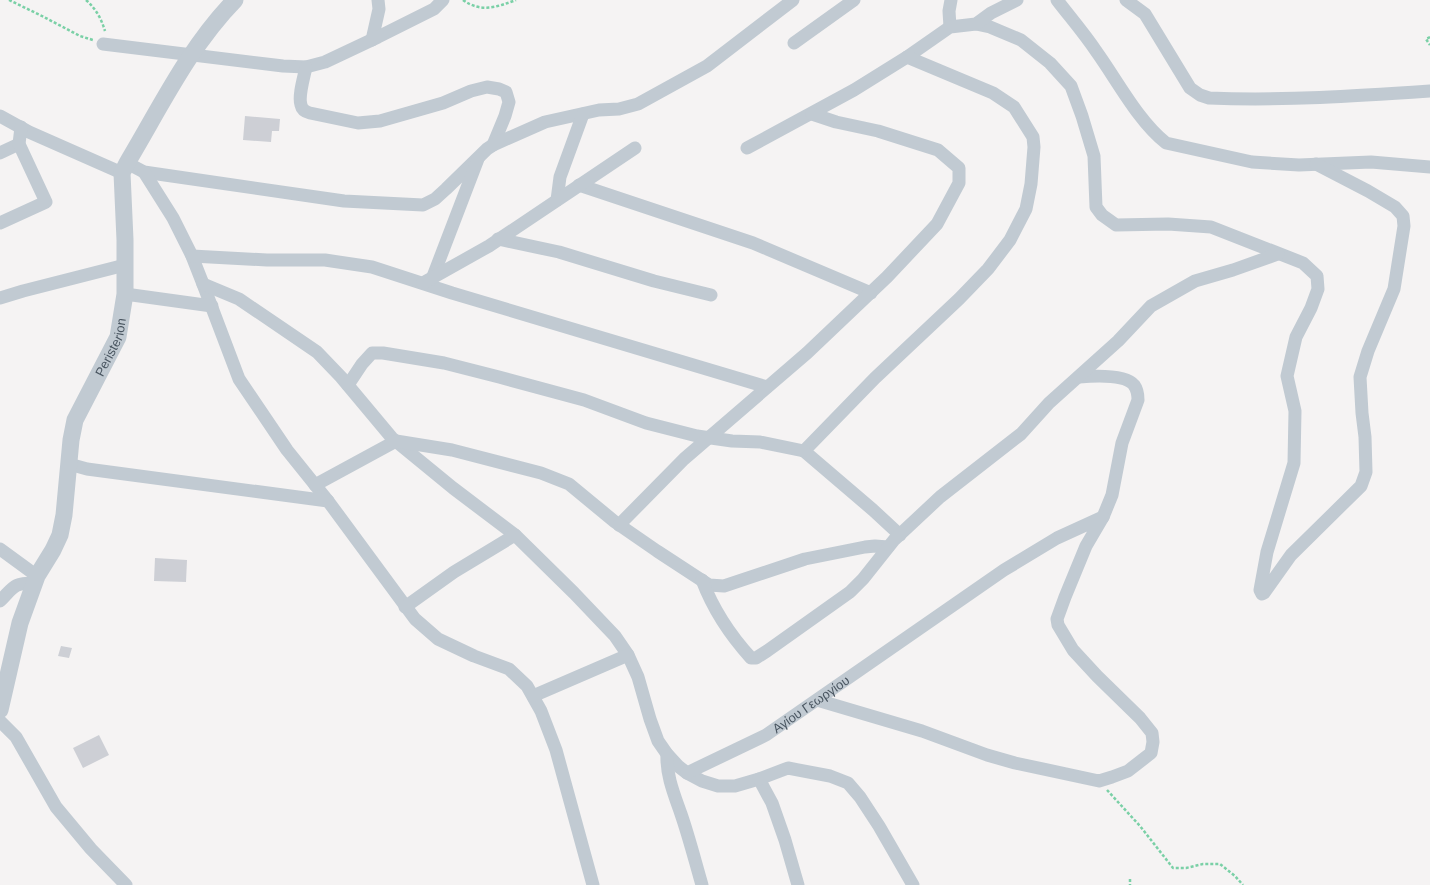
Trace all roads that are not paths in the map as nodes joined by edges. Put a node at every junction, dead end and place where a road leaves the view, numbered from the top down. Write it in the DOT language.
graph roads {
  1 [pos="235,0"];
  2 [pos="378,0"];
  3 [pos="443,0"];
  4 [pos="793,0"];
  5 [pos="854,0"];
  6 [pos="951,0"];
  7 [pos="1017,0"];
  8 [pos="1057,0"];
  9 [pos="1126,0"];
  10 [pos="976,24"];
  11 [pos="950,27"];
  12 [pos="372,40"];
  13 [pos="794,43"];
  14 [pos="103,44"];
  15 [pos="191,54"];
  16 [pos="907,57"];
  17 [pos="306,67"];
  18 [pos="1430,91"];
  19 [pos="583,114"];
  20 [pos="812,114"];
  21 [pos="0,116"];
  22 [pos="21,127"];
  23 [pos="19,144"];
  24 [pos="494,145"];
  25 [pos="635,148"];
  26 [pos="747,148"];
  27 [pos="0,154"];
  28 [pos="479,157"];
  29 [pos="1316,164"];
  30 [pos="1430,167"];
  31 [pos="124,168"];
  32 [pos="144,172"];
  33 [pos="579,186"];
  34 [pos="556,200"];
  35 [pos="0,223"];
  36 [pos="498,239"];
  37 [pos="1278,254"];
  38 [pos="192,256"];
  39 [pos="125,265"];
  40 [pos="428,281"];
  41 [pos="203,284"];
  42 [pos="871,293"];
  43 [pos="125,294"];
  44 [pos="711,295"];
  45 [pos="0,298"];
  46 [pos="212,306"];
  47 [pos="1079,376"];
  48 [pos="348,386"];
  49 [pos="767,388"];
  50 [pos="709,438"];
  51 [pos="396,441"];
  52 [pos="804,450"];
  53 [pos="69,464"];
  54 [pos="315,485"];
  55 [pos="328,501"];
  56 [pos="1103,517"];
  57 [pos="619,525"];
  58 [pos="515,535"];
  59 [pos="900,535"];
  60 [pos="888,548"];
  61 [pos="0,549"];
  62 [pos="35,579"];
  63 [pos="702,580"];
  64 [pos="0,601"];
  65 [pos="406,606"];
  66 [pos="628,655"];
  67 [pos="533,696"];
  68 [pos="817,700"];
  69 [pos="0,710"];
  70 [pos="0,721"];
  71 [pos="667,754"];
  72 [pos="687,773"];
  73 [pos="759,779"];
  74 [pos="126,885"];
  75 [pos="593,885"];
  76 [pos="702,885"];
  77 [pos="798,885"];
  78 [pos="913,885"];
  1 -- 15 [label="street"];
  2 -- 12 [label="street"];
  3 -- 12 [label="street"];
  4 -- 19 [label="street"];
  5 -- 13 [label="street"];
  6 -- 11 [label="street"];
  7 -- 10 [label="street"];
  8 -- 29 [label="street"];
  9 -- 18 [label="street"];
  10 -- 11 [label="street"];
  10 -- 37 [label="street"];
  11 -- 16 [label="street"];
  12 -- 17 [label="street"];
  14 -- 15 [label="street"];
  15 -- 17 [label="street"];
  15 -- 31 [label="street"];
  16 -- 20 [label="street"];
  16 -- 52 [label="street"];
  17 -- 24 [label="street"];
  19 -- 24 [label="street"];
  19 -- 34 [label="street"];
  20 -- 26 [label="street"];
  20 -- 42 [label="street"];
  21 -- 22 [label="street"];
  22 -- 23 [label="street"];
  22 -- 31 [label="street"];
  23 -- 27 [label="street"];
  23 -- 35 [label="street"];
  24 -- 28 [label="street"];
  25 -- 33 [label="street"];
  28 -- 32 [label="street"];
  28 -- 40 [label="street"];
  29 -- 30 [label="street"];
  29 -- 37 [label="street"];
  31 -- 32 [label="street"];
  31 -- 39 [label="street, Peristerion"];
  32 -- 38 [label="street"];
  33 -- 34 [label="street"];
  33 -- 42 [label="street"];
  34 -- 36 [label="street"];
  36 -- 40 [label="street"];
  36 -- 44 [label="street"];
  37 -- 47 [label="street"];
  38 -- 40 [label="street"];
  38 -- 41 [label="street"];
  39 -- 43 [label="street, Peristerion"];
  39 -- 45 [label="street"];
  40 -- 49 [label="street"];
  41 -- 46 [label="street"];
  41 -- 48 [label="street"];
  42 -- 49 [label="street"];
  43 -- 46 [label="street"];
  43 -- 53 [label="street, Peristerion"];
  46 -- 54 [label="street"];
  47 -- 56 [label="street"];
  47 -- 59 [label="street"];
  48 -- 50 [label="street"];
  48 -- 51 [label="street"];
  49 -- 50 [label="street"];
  50 -- 52 [label="street"];
  50 -- 57 [label="street"];
  51 -- 54 [label="street"];
  51 -- 57 [label="street"];
  51 -- 58 [label="street"];
  52 -- 59 [label="street"];
  53 -- 55 [label="street"];
  53 -- 62 [label="street, Peristerion"];
  54 -- 55 [label="street"];
  55 -- 65 [label="street"];
  56 -- 68 [label="street, Αγίου Γεωργίου"];
  56 -- 68 [label="street"];
  57 -- 63 [label="street"];
  58 -- 65 [label="street"];
  58 -- 66 [label="street"];
  59 -- 60 [label="street"];
  60 -- 63 [label="street"];
  60 -- 63 [label="street"];
  61 -- 62 [label="street"];
  62 -- 64 [label="street"];
  62 -- 69 [label="street, Peristerion"];
  65 -- 67 [label="street"];
  66 -- 67 [label="street"];
  66 -- 71 [label="street"];
  67 -- 75 [label="street"];
  68 -- 72 [label="street, Αγίου Γεωργίου"];
  70 -- 74 [label="street"];
  71 -- 72 [label="street"];
  71 -- 76 [label="street"];
  72 -- 73 [label="street"];
  73 -- 77 [label="street"];
  73 -- 78 [label="street"];
}
